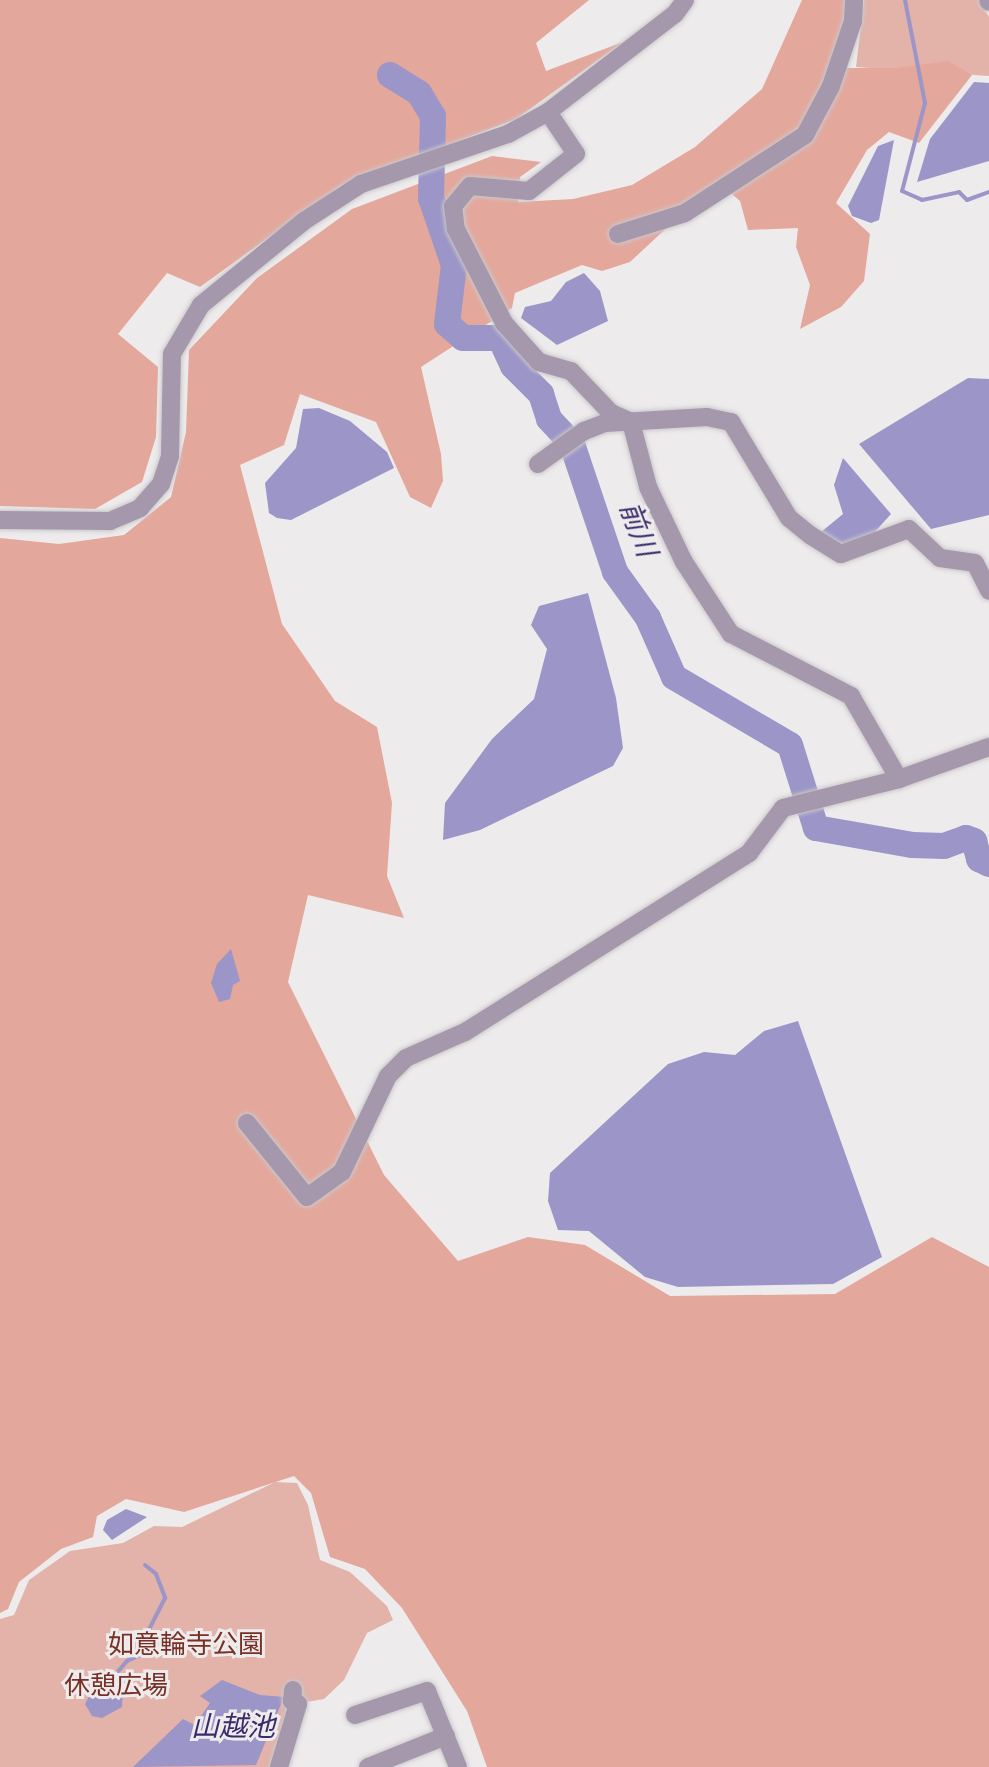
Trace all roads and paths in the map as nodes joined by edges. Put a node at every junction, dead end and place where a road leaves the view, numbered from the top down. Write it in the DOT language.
graph roads {
  1 [pos="685,0"];
  2 [pos="854,0"];
  3 [pos="548,112"];
  4 [pos="618,234"];
  5 [pos="631,422"];
  6 [pos="538,464"];
  7 [pos="0,520"];
  8 [pos="989,591"];
  9 [pos="989,747"];
  10 [pos="899,779"];
  11 [pos="247,1123"];
  12 [pos="293,1690"];
  13 [pos="355,1715"];
  14 [pos="446,1736"];
  15 [pos="279,1767"];
  16 [pos="368,1767"];
  17 [pos="458,1767"];
  1 -- 3 [label="street"];
  2 -- 4 [label="street"];
  3 -- 5 [label="street"];
  3 -- 7 [label="street"];
  5 -- 6 [label="street"];
  5 -- 8 [label="street"];
  5 -- 10 [label="street"];
  9 -- 10 [label="street"];
  10 -- 11 [label="street"];
  12 -- 15 [label="street"];
  13 -- 14 [label="street"];
  14 -- 16 [label="street"];
  14 -- 17 [label="street"];
}
